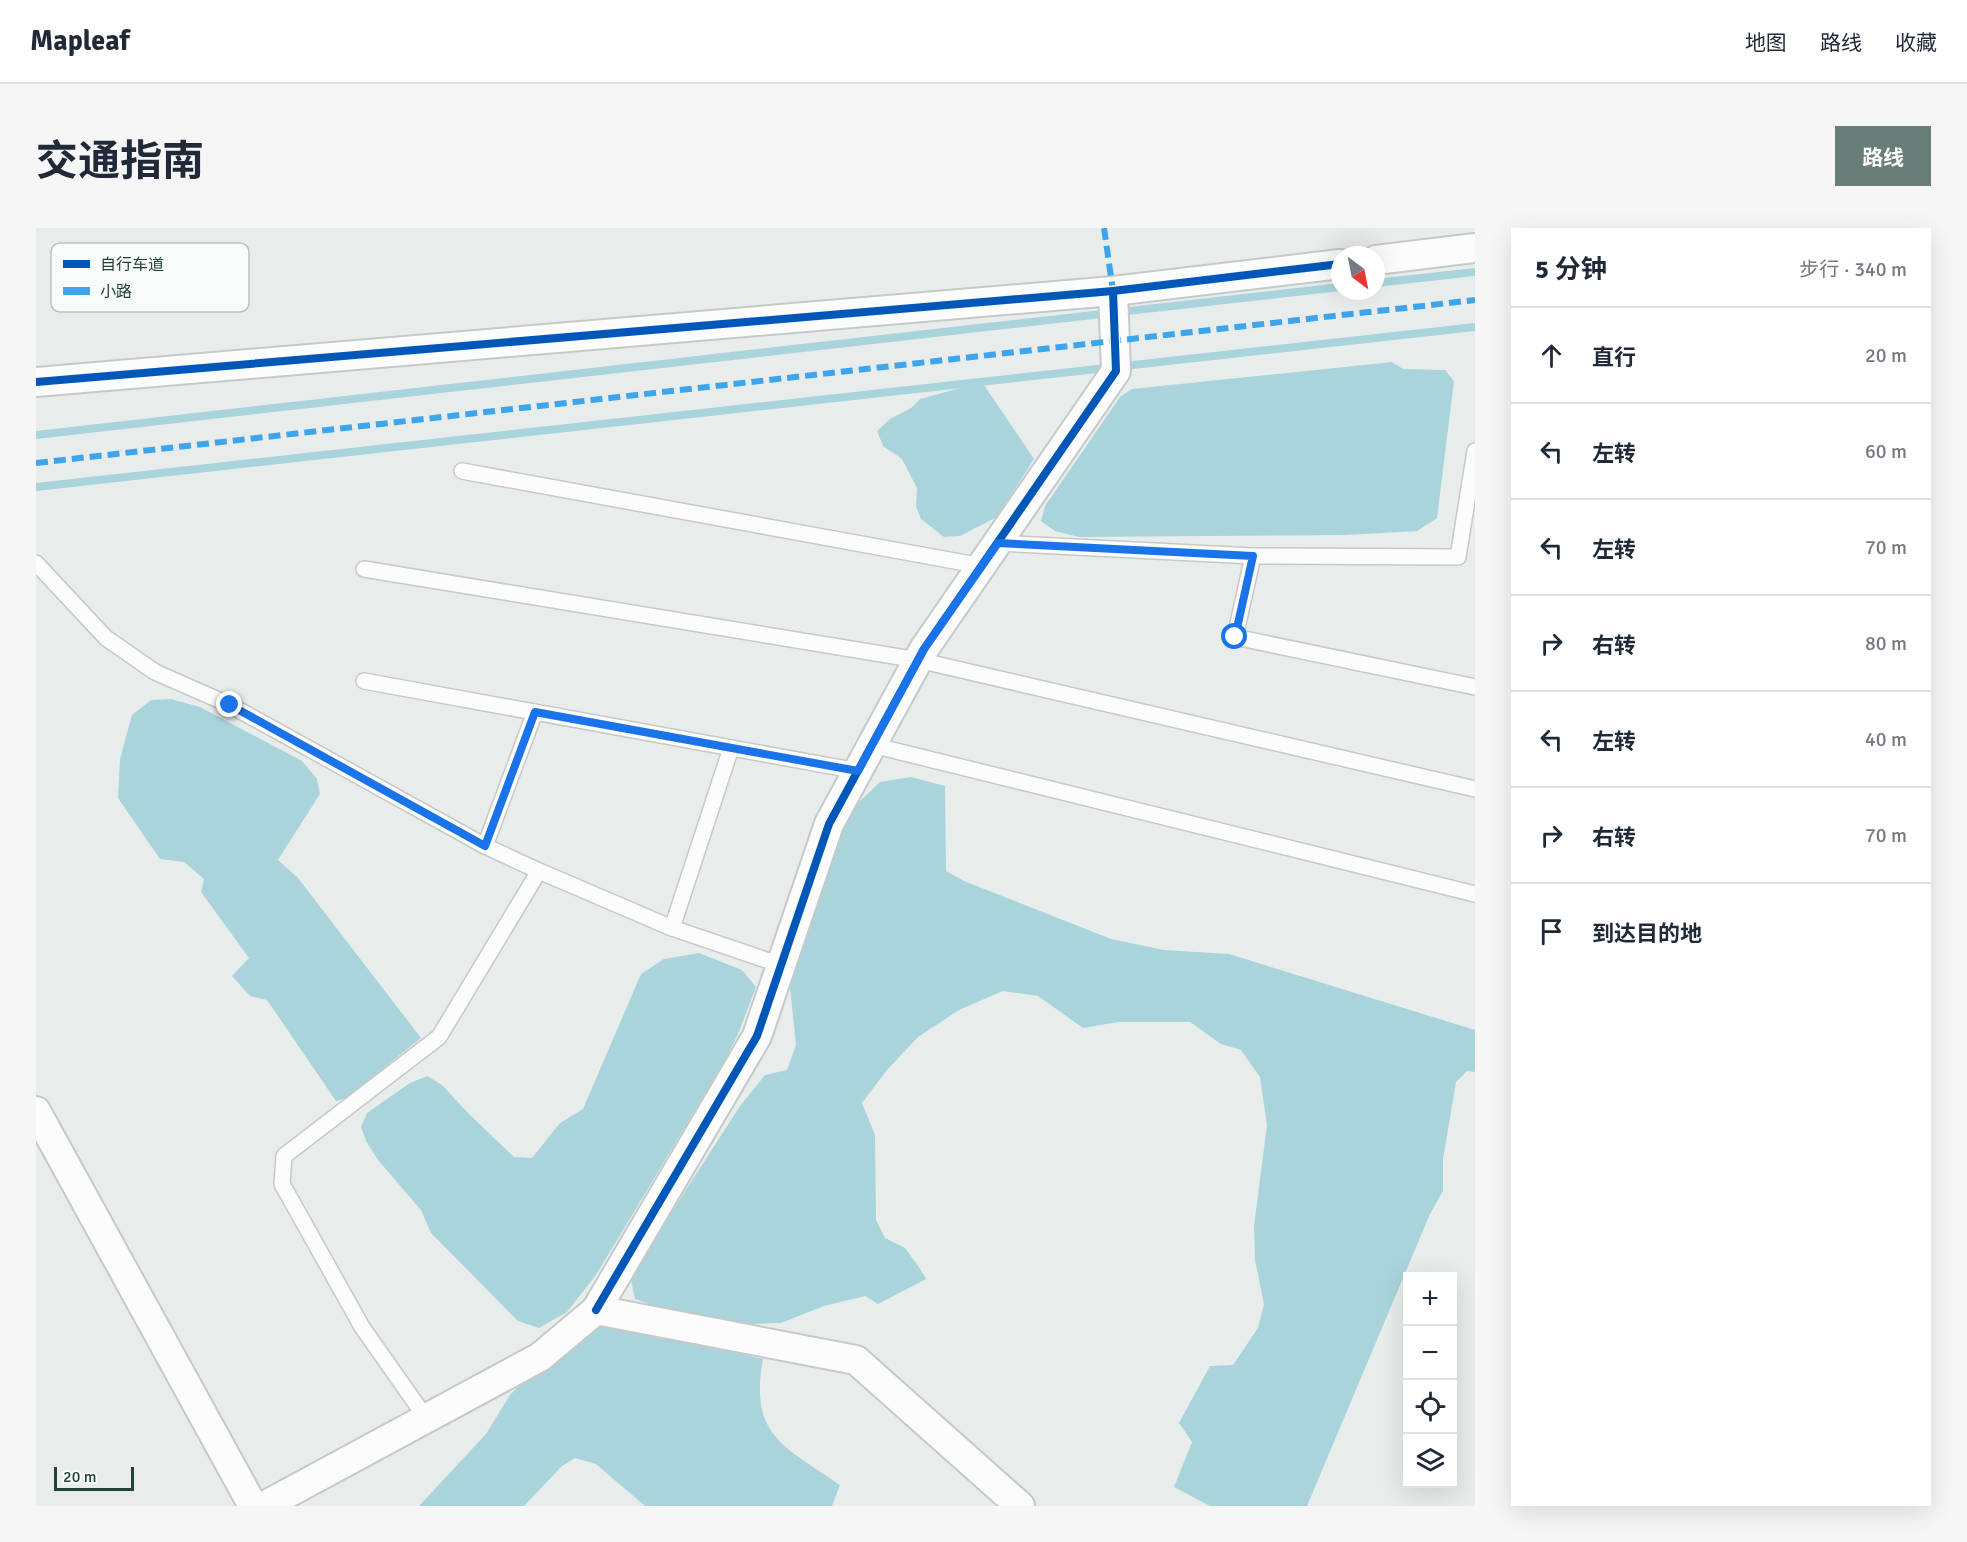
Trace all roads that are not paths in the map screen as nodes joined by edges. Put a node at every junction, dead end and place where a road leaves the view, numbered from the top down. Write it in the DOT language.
graph roads {
  1 [pos="1475,248"];
  2 [pos="1385,259"];
  3 [pos="1331,266"];
  4 [pos="1113,306"];
  5 [pos="36,382"];
  6 [pos="1475,452"];
  7 [pos="462,471"];
  8 [pos="998,543"];
  9 [pos="1253,556"];
  10 [pos="36,563"];
  11 [pos="982,566"];
  12 [pos="364,569"];
  13 [pos="918,660"];
  14 [pos="364,681"];
  15 [pos="1475,687"];
  16 [pos="535,712"];
  17 [pos="872,745"];
  18 [pos="731,748"];
  19 [pos="858,771"];
  20 [pos="1475,789"];
  21 [pos="485,846"];
  22 [pos="539,871"];
  23 [pos="1475,894"];
  24 [pos="672,928"];
  25 [pos="781,965"];
  26 [pos="36,1111"];
  27 [pos="596,1310"];
  28 [pos="426,1418"];
  29 [pos="253,1506"];
  30 [pos="264,1506"];
  31 [pos="1020,1506"];
  1 -- 2 [label="street"];
  3 -- 4 [label="street"];
  4 -- 5 [label="street"];
  4 -- 8 [label="street"];
  6 -- 9 [label="lane"];
  7 -- 11 [label="lane"];
  8 -- 9 [label="lane"];
  8 -- 11 [label="street"];
  9 -- 15 [label="lane"];
  10 -- 21 [label="lane"];
  11 -- 13 [label="street"];
  12 -- 13 [label="lane"];
  13 -- 17 [label="street"];
  13 -- 20 [label="lane"];
  14 -- 16 [label="lane"];
  16 -- 18 [label="lane"];
  16 -- 21 [label="lane"];
  17 -- 19 [label="street"];
  17 -- 23 [label="lane"];
  18 -- 19 [label="lane"];
  18 -- 24 [label="lane"];
  19 -- 25 [label="street"];
  21 -- 22 [label="lane"];
  22 -- 24 [label="lane"];
  22 -- 28 [label="lane"];
  24 -- 25 [label="lane"];
  25 -- 27 [label="street"];
  26 -- 29 [label="street"];
  27 -- 28 [label="street"];
  27 -- 31 [label="street"];
  28 -- 30 [label="street"];
}
